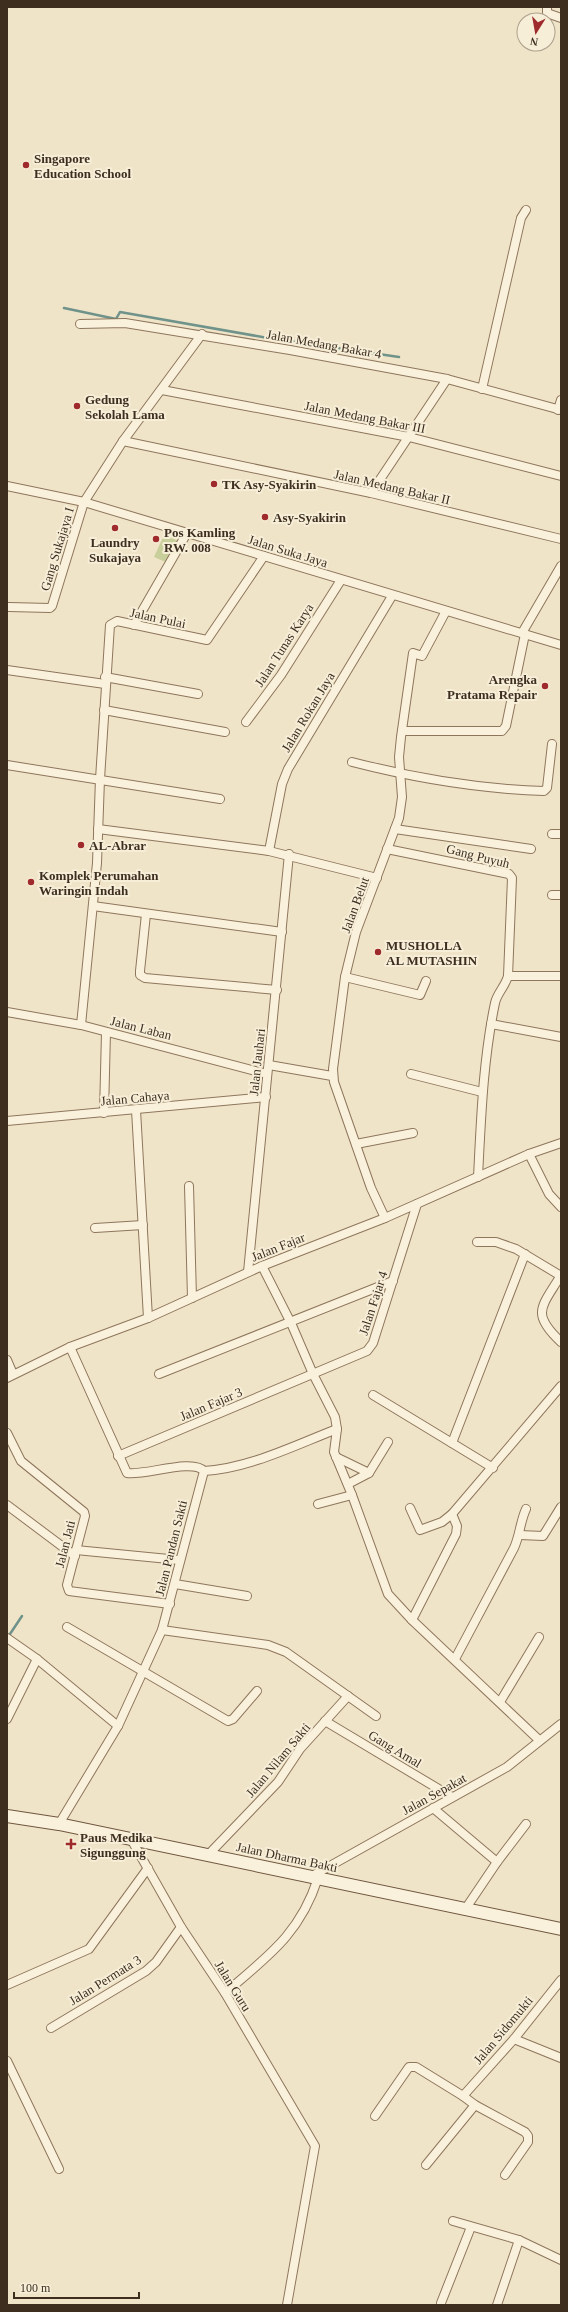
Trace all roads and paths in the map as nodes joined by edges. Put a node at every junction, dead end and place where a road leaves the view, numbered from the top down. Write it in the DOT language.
graph roads {
  1 [pos="547,7"];
  2 [pos="561,18"];
  3 [pos="526,210"];
  4 [pos="80,324"];
  5 [pos="202,334"];
  6 [pos="447,379"];
  7 [pos="482,389"];
  8 [pos="162,390"];
  9 [pos="561,400"];
  10 [pos="560,410"];
  11 [pos="409,437"];
  12 [pos="123,441"];
  13 [pos="561,476"];
  14 [pos="7,486"];
  15 [pos="371,493"];
  16 [pos="84,502"];
  17 [pos="187,533"];
  18 [pos="561,539"];
  19 [pos="264,556"];
  20 [pos="561,566"];
  21 [pos="341,580"];
  22 [pos="392,596"];
  23 [pos="9,607"];
  24 [pos="446,611"];
  25 [pos="134,625"];
  26 [pos="524,634"];
  27 [pos="561,645"];
  28 [pos="7,670"];
  29 [pos="105,681"];
  30 [pos="198,694"];
  31 [pos="104,710"];
  32 [pos="246,722"];
  33 [pos="402,731"];
  34 [pos="225,732"];
  35 [pos="552,744"];
  36 [pos="352,762"];
  37 [pos="7,765"];
  38 [pos="401,775"];
  39 [pos="100,779"];
  40 [pos="220,799"];
  41 [pos="98,829"];
  42 [pos="395,829"];
  43 [pos="552,834"];
  44 [pos="561,834"];
  45 [pos="387,848"];
  46 [pos="531,849"];
  47 [pos="269,851"];
  48 [pos="289,854"];
  49 [pos="377,878"];
  50 [pos="93,906"];
  51 [pos="146,914"];
  52 [pos="282,932"];
  53 [pos="508,976"];
  54 [pos="561,976"];
  55 [pos="345,978"];
  56 [pos="426,981"];
  57 [pos="277,990"];
  58 [pos="7,1012"];
  59 [pos="491,1024"];
  60 [pos="81,1025"];
  61 [pos="106,1032"];
  62 [pos="561,1037"];
  63 [pos="268,1069"];
  64 [pos="411,1074"];
  65 [pos="332,1076"];
  66 [pos="482,1092"];
  67 [pos="266,1097"];
  68 [pos="136,1110"];
  69 [pos="104,1113"];
  70 [pos="7,1121"];
  71 [pos="413,1133"];
  72 [pos="561,1143"];
  73 [pos="356,1144"];
  74 [pos="529,1154"];
  75 [pos="478,1177"];
  76 [pos="189,1186"];
  77 [pos="416,1204"];
  78 [pos="561,1207"];
  79 [pos="385,1218"];
  80 [pos="143,1225"];
  81 [pos="95,1228"];
  82 [pos="476,1242"];
  83 [pos="525,1254"];
  84 [pos="262,1266"];
  85 [pos="248,1272"];
  86 [pos="561,1276"];
  87 [pos="393,1281"];
  88 [pos="192,1298"];
  89 [pos="148,1318"];
  90 [pos="291,1323"];
  91 [pos="561,1342"];
  92 [pos="70,1347"];
  93 [pos="7,1360"];
  94 [pos="159,1374"];
  95 [pos="313,1374"];
  96 [pos="10,1376"];
  97 [pos="561,1386"];
  98 [pos="373,1395"];
  99 [pos="336,1429"];
  100 [pos="8,1438"];
  101 [pos="388,1442"];
  102 [pos="452,1443"];
  103 [pos="118,1456"];
  104 [pos="336,1457"];
  105 [pos="493,1468"];
  106 [pos="204,1471"];
  107 [pos="369,1473"];
  108 [pos="348,1484"];
  109 [pos="352,1495"];
  110 [pos="318,1504"];
  111 [pos="7,1505"];
  112 [pos="561,1507"];
  113 [pos="410,1508"];
  114 [pos="526,1509"];
  115 [pos="452,1514"];
  116 [pos="520,1535"];
  117 [pos="75,1553"];
  118 [pos="179,1560"];
  119 [pos="174,1584"];
  120 [pos="247,1596"];
  121 [pos="170,1604"];
  122 [pos="412,1620"];
  123 [pos="67,1627"];
  124 [pos="162,1630"];
  125 [pos="539,1637"];
  126 [pos="11,1641"];
  127 [pos="38,1659"];
  128 [pos="454,1659"];
  129 [pos="142,1672"];
  130 [pos="257,1691"];
  131 [pos="348,1696"];
  132 [pos="500,1702"];
  133 [pos="376,1716"];
  134 [pos="7,1719"];
  135 [pos="325,1721"];
  136 [pos="561,1724"];
  137 [pos="118,1726"];
  138 [pos="539,1740"];
  139 [pos="452,1797"];
  140 [pos="433,1808"];
  141 [pos="7,1816"];
  142 [pos="59,1824"];
  143 [pos="526,1824"];
  144 [pos="130,1839"];
  145 [pos="208,1855"];
  146 [pos="497,1862"];
  147 [pos="148,1868"];
  148 [pos="315,1877"];
  149 [pos="466,1908"];
  150 [pos="181,1927"];
  151 [pos="561,1929"];
  152 [pos="561,1980"];
  153 [pos="7,1985"];
  154 [pos="225,1994"];
  155 [pos="51,2028"];
  156 [pos="514,2039"];
  157 [pos="561,2058"];
  158 [pos="7,2061"];
  159 [pos="463,2096"];
  160 [pos="475,2105"];
  161 [pos="375,2116"];
  162 [pos="426,2165"];
  163 [pos="59,2169"];
  164 [pos="505,2175"];
  165 [pos="452,2221"];
  166 [pos="471,2227"];
  167 [pos="519,2240"];
  168 [pos="561,2260"];
  169 [pos="441,2303"];
  170 [pos="287,2305"];
  171 [pos="497,2305"];
  1 -- 2 [label="street"];
  3 -- 7 [label="street"];
  4 -- 5 [label="street, Jalan Medang Bakar 4"];
  5 -- 6 [label="street, Jalan Medang Bakar 4"];
  5 -- 8 [label="street"];
  6 -- 7 [label="street, Jalan Medang Bakar 4"];
  6 -- 11 [label="street"];
  7 -- 10 [label="street, Jalan Medang Bakar 4"];
  8 -- 11 [label="street, Jalan Medang Bakar III"];
  8 -- 12 [label="street"];
  9 -- 10 [label="street"];
  11 -- 13 [label="street, Jalan Medang Bakar III"];
  11 -- 15 [label="street"];
  12 -- 15 [label="street, Jalan Medang Bakar II"];
  12 -- 16 [label="street"];
  14 -- 16 [label="street, Jalan Suka Jaya"];
  15 -- 18 [label="street, Jalan Medang Bakar II"];
  16 -- 17 [label="street, Jalan Suka Jaya"];
  16 -- 23 [label="street, Gang Sukajaya I"];
  17 -- 19 [label="street, Jalan Suka Jaya"];
  17 -- 25 [label="street"];
  19 -- 21 [label="street, Jalan Suka Jaya"];
  19 -- 25 [label="street, Jalan Pulai"];
  20 -- 26 [label="street"];
  21 -- 22 [label="street, Jalan Suka Jaya"];
  21 -- 32 [label="street, Jalan Tunas Karya"];
  22 -- 24 [label="street, Jalan Suka Jaya"];
  22 -- 47 [label="street, Jalan Rokan Jaya"];
  24 -- 26 [label="street, Jalan Suka Jaya"];
  24 -- 33 [label="street, Jalan Belut"];
  25 -- 29 [label="street, Jalan Pulai"];
  26 -- 27 [label="street, Jalan Suka Jaya"];
  26 -- 33 [label="street"];
  28 -- 29 [label="street"];
  29 -- 30 [label="street"];
  29 -- 31 [label="street, Jalan Pulai"];
  31 -- 34 [label="street"];
  31 -- 39 [label="street, Jalan Pulai"];
  33 -- 38 [label="street, Jalan Belut"];
  35 -- 38 [label="street"];
  36 -- 38 [label="street"];
  37 -- 39 [label="street"];
  38 -- 42 [label="street, Jalan Belut"];
  39 -- 40 [label="street"];
  39 -- 41 [label="street, Jalan Pulai"];
  41 -- 47 [label="street"];
  41 -- 50 [label="street, Jalan Pulai"];
  42 -- 45 [label="street, Jalan Belut"];
  42 -- 46 [label="street"];
  43 -- 44 [label="street"];
  45 -- 49 [label="street, Jalan Belut"];
  45 -- 53 [label="street, Gang Puyuh"];
  47 -- 48 [label="street"];
  48 -- 49 [label="street"];
  48 -- 52 [label="street, Jalan Jauhari"];
  49 -- 55 [label="street, Jalan Belut"];
  50 -- 51 [label="street"];
  50 -- 60 [label="street, Jalan Pulai"];
  51 -- 52 [label="street"];
  51 -- 57 [label="street"];
  52 -- 57 [label="street, Jalan Jauhari"];
  53 -- 54 [label="street"];
  53 -- 59 [label="street"];
  55 -- 56 [label="street"];
  55 -- 65 [label="street, Jalan Belut"];
  57 -- 63 [label="street, Jalan Jauhari"];
  58 -- 60 [label="street, Jalan Laban"];
  59 -- 62 [label="street"];
  59 -- 66 [label="street"];
  60 -- 61 [label="street, Jalan Laban"];
  61 -- 63 [label="street, Jalan Laban"];
  61 -- 69 [label="street"];
  63 -- 65 [label="street, Jalan Laban"];
  63 -- 67 [label="street, Jalan Jauhari"];
  64 -- 66 [label="street"];
  65 -- 73 [label="street, Jalan Belut"];
  66 -- 75 [label="street"];
  67 -- 68 [label="street, Jalan Cahaya"];
  67 -- 85 [label="street, Jalan Jauhari"];
  68 -- 69 [label="street, Jalan Cahaya"];
  68 -- 80 [label="street"];
  69 -- 70 [label="street, Jalan Cahaya"];
  71 -- 73 [label="street"];
  72 -- 74 [label="street, Jalan Fajar"];
  73 -- 79 [label="street, Jalan Belut"];
  74 -- 75 [label="street, Jalan Fajar"];
  74 -- 78 [label="street"];
  75 -- 77 [label="street, Jalan Fajar"];
  76 -- 88 [label="street"];
  77 -- 79 [label="street, Jalan Fajar"];
  77 -- 87 [label="street, Jalan Fajar 4"];
  79 -- 84 [label="street, Jalan Fajar"];
  80 -- 81 [label="street"];
  80 -- 89 [label="street"];
  82 -- 83 [label="street"];
  83 -- 86 [label="street"];
  83 -- 102 [label="street"];
  84 -- 85 [label="street, Jalan Fajar"];
  84 -- 90 [label="street"];
  85 -- 88 [label="street, Jalan Fajar"];
  86 -- 91 [label="street"];
  87 -- 90 [label="street"];
  87 -- 95 [label="street, Jalan Fajar 4"];
  88 -- 89 [label="street, Jalan Fajar"];
  89 -- 92 [label="street, Jalan Fajar"];
  90 -- 94 [label="street"];
  90 -- 95 [label="street"];
  92 -- 96 [label="street, Jalan Fajar"];
  92 -- 103 [label="street"];
  93 -- 96 [label="street"];
  95 -- 99 [label="street"];
  95 -- 103 [label="street, Jalan Fajar 3"];
  97 -- 105 [label="street"];
  98 -- 102 [label="street"];
  99 -- 104 [label="street"];
  99 -- 106 [label="street"];
  100 -- 117 [label="street, Jalan Jati"];
  101 -- 107 [label="street"];
  102 -- 105 [label="street"];
  103 -- 106 [label="street"];
  104 -- 107 [label="street"];
  104 -- 108 [label="street"];
  105 -- 115 [label="street"];
  106 -- 118 [label="street, Jalan Pandan Sakti"];
  107 -- 108 [label="street"];
  108 -- 109 [label="street"];
  109 -- 110 [label="street"];
  109 -- 122 [label="street"];
  111 -- 117 [label="street"];
  112 -- 116 [label="street"];
  113 -- 115 [label="street"];
  114 -- 116 [label="street"];
  115 -- 122 [label="street"];
  116 -- 128 [label="street"];
  117 -- 118 [label="street"];
  117 -- 121 [label="street, Jalan Jati"];
  118 -- 119 [label="street, Jalan Pandan Sakti"];
  119 -- 120 [label="street"];
  119 -- 121 [label="street, Jalan Pandan Sakti"];
  121 -- 124 [label="street, Jalan Pandan Sakti"];
  122 -- 128 [label="street"];
  123 -- 129 [label="street"];
  124 -- 129 [label="street, Jalan Pandan Sakti"];
  124 -- 131 [label="street"];
  125 -- 132 [label="street"];
  126 -- 127 [label="street"];
  127 -- 134 [label="street"];
  127 -- 137 [label="street"];
  128 -- 132 [label="street"];
  129 -- 130 [label="street"];
  129 -- 137 [label="street, Jalan Pandan Sakti"];
  131 -- 133 [label="street"];
  131 -- 135 [label="street, Jalan Nilam Sakti"];
  132 -- 138 [label="street"];
  135 -- 139 [label="street, Gang Amal"];
  135 -- 145 [label="street, Jalan Nilam Sakti"];
  136 -- 138 [label="street, Jalan Sepakat"];
  137 -- 142 [label="street, Jalan Pandan Sakti"];
  138 -- 139 [label="street, Jalan Sepakat"];
  139 -- 140 [label="street, Jalan Sepakat"];
  140 -- 146 [label="street"];
  140 -- 148 [label="street, Jalan Sepakat"];
  141 -- 142 [label="main road, Jalan Dharma Bakti"];
  142 -- 144 [label="main road, Jalan Dharma Bakti"];
  143 -- 146 [label="street"];
  144 -- 145 [label="main road, Jalan Dharma Bakti"];
  144 -- 147 [label="street, Jalan Guru"];
  145 -- 148 [label="main road, Jalan Dharma Bakti"];
  146 -- 149 [label="street"];
  147 -- 150 [label="street, Jalan Guru"];
  147 -- 153 [label="street"];
  148 -- 149 [label="main road, Jalan Dharma Bakti"];
  148 -- 154 [label="street"];
  149 -- 151 [label="main road, Jalan Dharma Bakti"];
  150 -- 154 [label="street, Jalan Guru"];
  150 -- 155 [label="street, Jalan Permata 3"];
  152 -- 156 [label="street, Jalan Sidomukti"];
  154 -- 170 [label="street, Jalan Guru"];
  156 -- 157 [label="street"];
  156 -- 159 [label="street, Jalan Sidomukti"];
  158 -- 163 [label="street"];
  159 -- 160 [label="street"];
  159 -- 161 [label="street"];
  160 -- 162 [label="street"];
  160 -- 164 [label="street"];
  165 -- 166 [label="street"];
  166 -- 167 [label="street"];
  166 -- 169 [label="street"];
  167 -- 168 [label="street"];
  167 -- 171 [label="street"];
}
